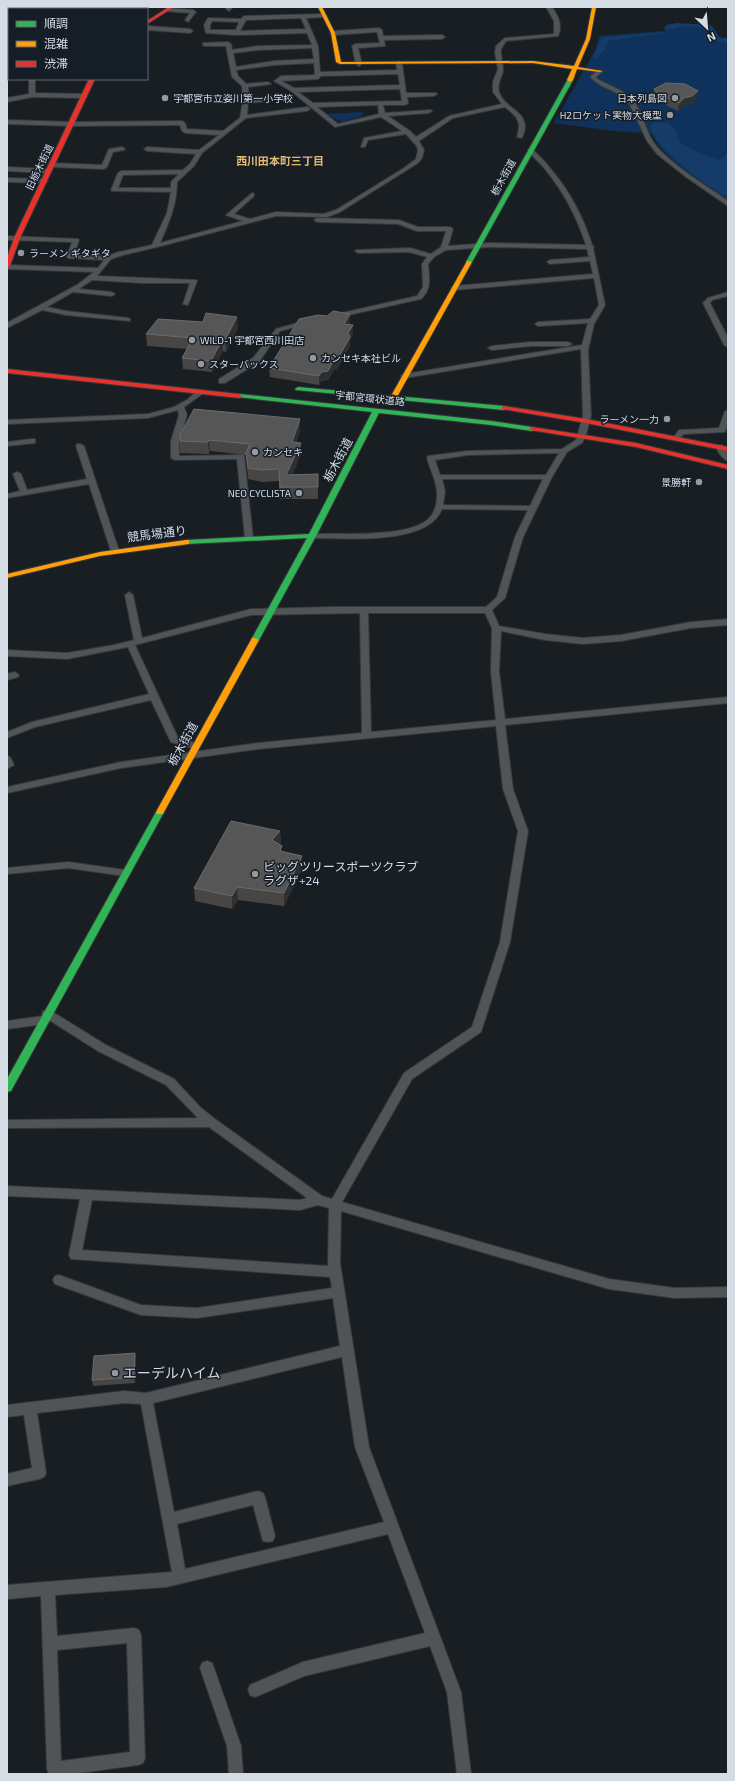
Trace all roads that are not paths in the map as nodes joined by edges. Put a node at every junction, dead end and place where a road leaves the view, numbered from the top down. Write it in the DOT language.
graph roads {
  1 [pos="320,7"];
  2 [pos="549,7"];
  3 [pos="594,7"];
  4 [pos="169,9"];
  5 [pos="324,16"];
  6 [pos="303,17"];
  7 [pos="188,20"];
  8 [pos="242,21"];
  9 [pos="148,22"];
  10 [pos="582,22"];
  11 [pos="148,28"];
  12 [pos="190,31"];
  13 [pos="308,31"];
  14 [pos="238,32"];
  15 [pos="332,33"];
  16 [pos="442,37"];
  17 [pos="382,38"];
  18 [pos="205,44"];
  19 [pos="315,46"];
  20 [pos="230,52"];
  21 [pos="316,61"];
  22 [pos="499,62"];
  23 [pos="359,64"];
  24 [pos="568,66"];
  25 [pos="577,67"];
  26 [pos="399,68"];
  27 [pos="234,69"];
  28 [pos="600,71"];
  29 [pos="318,74"];
  30 [pos="32,80"];
  31 [pos="92,80"];
  32 [pos="268,84"];
  33 [pos="245,86"];
  34 [pos="402,87"];
  35 [pos="293,90"];
  36 [pos="434,94"];
  37 [pos="32,95"];
  38 [pos="404,95"];
  39 [pos="84,96"];
  40 [pos="281,98"];
  41 [pos="7,100"];
  42 [pos="246,102"];
  43 [pos="380,103"];
  44 [pos="504,105"];
  45 [pos="309,107"];
  46 [pos="429,112"];
  47 [pos="382,115"];
  48 [pos="244,117"];
  49 [pos="7,122"];
  50 [pos="72,124"];
  51 [pos="224,132"];
  52 [pos="408,132"];
  53 [pos="520,136"];
  54 [pos="416,140"];
  55 [pos="363,146"];
  56 [pos="122,149"];
  57 [pos="146,149"];
  58 [pos="525,150"];
  59 [pos="200,152"];
  60 [pos="50,168"];
  61 [pos="7,169"];
  62 [pos="184,172"];
  63 [pos="7,180"];
  64 [pos="45,181"];
  65 [pos="173,190"];
  66 [pos="252,195"];
  67 [pos="728,204"];
  68 [pos="316,215"];
  69 [pos="250,220"];
  70 [pos="7,238"];
  71 [pos="17,238"];
  72 [pos="468,242"];
  73 [pos="478,245"];
  74 [pos="154,246"];
  75 [pos="591,247"];
  76 [pos="444,248"];
  77 [pos="358,251"];
  78 [pos="432,256"];
  79 [pos="109,258"];
  80 [pos="593,259"];
  81 [pos="458,260"];
  82 [pos="550,262"];
  83 [pos="7,266"];
  84 [pos="100,270"];
  85 [pos="597,276"];
  86 [pos="90,278"];
  87 [pos="454,288"];
  88 [pos="72,290"];
  89 [pos="112,294"];
  90 [pos="728,294"];
  91 [pos="186,304"];
  92 [pos="40,307"];
  93 [pos="331,317"];
  94 [pos="128,320"];
  95 [pos="316,320"];
  96 [pos="593,321"];
  97 [pos="538,324"];
  98 [pos="7,326"];
  99 [pos="586,345"];
  100 [pos="728,345"];
  101 [pos="492,348"];
  102 [pos="7,363"];
  103 [pos="55,367"];
  104 [pos="7,371"];
  105 [pos="406,376"];
  106 [pos="218,381"];
  107 [pos="237,383"];
  108 [pos="291,388"];
  109 [pos="201,392"];
  110 [pos="382,392"];
  111 [pos="394,397"];
  112 [pos="180,407"];
  113 [pos="377,410"];
  114 [pos="728,413"];
  115 [pos="586,421"];
  116 [pos="7,422"];
  117 [pos="725,429"];
  118 [pos="582,435"];
  119 [pos="676,438"];
  120 [pos="32,441"];
  121 [pos="7,444"];
  122 [pos="80,446"];
  123 [pos="719,447"];
  124 [pos="728,449"];
  125 [pos="564,451"];
  126 [pos="728,459"];
  127 [pos="728,467"];
  128 [pos="17,474"];
  129 [pos="438,477"];
  130 [pos="548,477"];
  131 [pos="90,481"];
  132 [pos="24,492"];
  133 [pos="7,496"];
  134 [pos="438,507"];
  135 [pos="533,508"];
  136 [pos="312,536"];
  137 [pos="249,538"];
  138 [pos="115,551"];
  139 [pos="7,576"];
  140 [pos="129,595"];
  141 [pos="364,610"];
  142 [pos="488,610"];
  143 [pos="270,612"];
  144 [pos="728,622"];
  145 [pos="496,628"];
  146 [pos="134,642"];
  147 [pos="7,653"];
  148 [pos="154,696"];
  149 [pos="728,700"];
  150 [pos="501,722"];
  151 [pos="7,735"];
  152 [pos="367,736"];
  153 [pos="195,746"];
  154 [pos="190,755"];
  155 [pos="7,758"];
  156 [pos="7,766"];
  157 [pos="7,790"];
  158 [pos="7,871"];
  159 [pos="125,873"];
  160 [pos="45,1017"];
  161 [pos="7,1025"];
  162 [pos="7,1088"];
  163 [pos="211,1122"];
  164 [pos="7,1124"];
  165 [pos="7,1191"];
  166 [pos="87,1195"];
  167 [pos="318,1200"];
  168 [pos="335,1204"];
  169 [pos="335,1272"];
  170 [pos="59,1280"];
  171 [pos="338,1292"];
  172 [pos="728,1292"];
  173 [pos="346,1350"];
  174 [pos="146,1399"];
  175 [pos="30,1409"];
  176 [pos="7,1412"];
  177 [pos="7,1480"];
  178 [pos="169,1520"];
  179 [pos="391,1527"];
  180 [pos="268,1536"];
  181 [pos="180,1577"];
  182 [pos="48,1589"];
  183 [pos="7,1592"];
  184 [pos="434,1638"];
  185 [pos="50,1644"];
  186 [pos="207,1668"];
  187 [pos="255,1690"];
  188 [pos="236,1774"];
  189 [pos="464,1774"];
  1 -- 5 [label="main road"];
  2 -- 22 [label="street"];
  3 -- 25 [label="main road, 栃木街道"];
  4 -- 7 [label="street"];
  4 -- 9 [label="main road"];
  5 -- 6 [label="street"];
  5 -- 15 [label="main road"];
  6 -- 8 [label="street"];
  6 -- 13 [label="street"];
  8 -- 14 [label="street"];
  8 -- 14 [label="street"];
  10 -- 24 [label="main road, 栃木街道"];
  11 -- 12 [label="street"];
  13 -- 14 [label="street"];
  13 -- 19 [label="street"];
  15 -- 17 [label="street"];
  15 -- 23 [label="main road"];
  16 -- 17 [label="street"];
  17 -- 23 [label="street"];
  18 -- 20 [label="street"];
  19 -- 20 [label="street"];
  19 -- 21 [label="street"];
  20 -- 27 [label="street"];
  21 -- 27 [label="street"];
  21 -- 29 [label="street"];
  22 -- 24 [label="main road"];
  22 -- 26 [label="main road"];
  22 -- 44 [label="street"];
  23 -- 26 [label="main road"];
  24 -- 25 [label="main road"];
  24 -- 58 [label="main road, 栃木街道"];
  25 -- 28 [label="main road"];
  25 -- 58 [label="main road, 栃木街道"];
  26 -- 29 [label="street"];
  26 -- 34 [label="street"];
  27 -- 33 [label="street"];
  28 -- 67 [label="street"];
  29 -- 35 [label="street"];
  30 -- 37 [label="street"];
  31 -- 39 [label="main road, 旧栃木街道"];
  32 -- 33 [label="street"];
  33 -- 42 [label="street"];
  34 -- 35 [label="street"];
  34 -- 38 [label="street"];
  35 -- 45 [label="street"];
  36 -- 38 [label="street"];
  37 -- 39 [label="street"];
  37 -- 41 [label="street"];
  38 -- 43 [label="street"];
  39 -- 50 [label="main road, 旧栃木街道"];
  40 -- 42 [label="street"];
  42 -- 48 [label="street"];
  43 -- 45 [label="street"];
  43 -- 47 [label="street"];
  44 -- 53 [label="street"];
  44 -- 54 [label="street"];
  45 -- 47 [label="street"];
  45 -- 48 [label="street"];
  46 -- 47 [label="street"];
  47 -- 52 [label="street"];
  48 -- 51 [label="street"];
  49 -- 50 [label="street"];
  50 -- 51 [label="street"];
  50 -- 60 [label="main road, 旧栃木街道"];
  51 -- 59 [label="street"];
  52 -- 54 [label="street"];
  52 -- 55 [label="street"];
  54 -- 68 [label="street"];
  56 -- 60 [label="street"];
  57 -- 59 [label="street"];
  58 -- 73 [label="main road, 栃木街道"];
  58 -- 75 [label="street"];
  59 -- 62 [label="street"];
  60 -- 61 [label="street"];
  60 -- 64 [label="main road, 旧栃木街道"];
  62 -- 65 [label="street"];
  62 -- 65 [label="street"];
  63 -- 64 [label="street"];
  64 -- 71 [label="main road, 旧栃木街道"];
  65 -- 74 [label="street"];
  66 -- 69 [label="street"];
  68 -- 69 [label="street"];
  68 -- 76 [label="street"];
  69 -- 74 [label="street"];
  70 -- 71 [label="street"];
  71 -- 79 [label="street"];
  71 -- 83 [label="main road, 旧栃木街道"];
  72 -- 73 [label="street"];
  72 -- 76 [label="street"];
  72 -- 81 [label="main road"];
  73 -- 75 [label="street"];
  73 -- 87 [label="main road, 栃木街道"];
  74 -- 79 [label="street"];
  75 -- 80 [label="street"];
  76 -- 78 [label="street"];
  77 -- 78 [label="street"];
  78 -- 93 [label="street"];
  79 -- 84 [label="street"];
  80 -- 82 [label="street"];
  80 -- 85 [label="street"];
  83 -- 84 [label="street"];
  84 -- 86 [label="street"];
  85 -- 87 [label="street"];
  85 -- 96 [label="street"];
  86 -- 88 [label="street"];
  86 -- 91 [label="street"];
  87 -- 105 [label="main road, 栃木街道"];
  88 -- 89 [label="street"];
  88 -- 92 [label="street"];
  90 -- 100 [label="street"];
  92 -- 94 [label="street"];
  92 -- 98 [label="street"];
  95 -- 106 [label="street"];
  96 -- 97 [label="street"];
  96 -- 99 [label="street"];
  99 -- 101 [label="street"];
  99 -- 105 [label="street"];
  99 -- 115 [label="street"];
  102 -- 103 [label="main road"];
  104 -- 109 [label="main road, 宇都宮環状道路"];
  105 -- 111 [label="main road, 栃木街道"];
  106 -- 107 [label="main road"];
  108 -- 110 [label="main road, 宇都宮環状道路"];
  109 -- 112 [label="street"];
  109 -- 113 [label="main road, 宇都宮環状道路"];
  110 -- 111 [label="main road, 宇都宮環状道路"];
  110 -- 113 [label="main road, 栃木街道"];
  111 -- 113 [label="main road, 栃木街道"];
  111 -- 115 [label="main road, 宇都宮環状道路"];
  112 -- 116 [label="street"];
  112 -- 137 [label="street"];
  113 -- 118 [label="main road, 宇都宮環状道路"];
  113 -- 136 [label="main road, 栃木街道"];
  114 -- 117 [label="street"];
  115 -- 118 [label="street"];
  115 -- 119 [label="main road, 宇都宮環状道路"];
  117 -- 119 [label="street"];
  118 -- 125 [label="street"];
  118 -- 127 [label="main road, 宇都宮環状道路"];
  119 -- 123 [label="main road, 宇都宮環状道路"];
  120 -- 121 [label="street"];
  122 -- 131 [label="street"];
  123 -- 124 [label="main road, 宇都宮環状道路"];
  123 -- 126 [label="street"];
  125 -- 129 [label="street"];
  125 -- 130 [label="street"];
  128 -- 132 [label="street"];
  129 -- 130 [label="street"];
  129 -- 134 [label="street"];
  130 -- 135 [label="street"];
  131 -- 132 [label="street"];
  131 -- 138 [label="street"];
  132 -- 133 [label="street"];
  134 -- 135 [label="street"];
  134 -- 136 [label="street"];
  135 -- 142 [label="street"];
  136 -- 137 [label="main road, 競馬場通り"];
  136 -- 143 [label="main road, 栃木街道"];
  137 -- 138 [label="main road, 競馬場通り"];
  138 -- 139 [label="main road, 競馬場通り"];
  140 -- 146 [label="street"];
  141 -- 142 [label="street"];
  141 -- 143 [label="street"];
  141 -- 152 [label="street"];
  142 -- 145 [label="street"];
  143 -- 146 [label="street"];
  143 -- 153 [label="main road, 栃木街道"];
  144 -- 145 [label="street"];
  145 -- 150 [label="street"];
  146 -- 147 [label="street"];
  146 -- 148 [label="street"];
  148 -- 151 [label="street"];
  148 -- 153 [label="street"];
  149 -- 150 [label="street"];
  150 -- 152 [label="street"];
  150 -- 168 [label="street"];
  152 -- 154 [label="street"];
  153 -- 154 [label="main road, 栃木街道"];
  154 -- 157 [label="street"];
  154 -- 159 [label="main road, 栃木街道"];
  155 -- 156 [label="street"];
  158 -- 159 [label="street"];
  159 -- 160 [label="main road, 栃木街道"];
  160 -- 161 [label="street"];
  160 -- 162 [label="main road, 栃木街道"];
  160 -- 163 [label="street"];
  163 -- 164 [label="street"];
  163 -- 167 [label="street"];
  165 -- 166 [label="street"];
  166 -- 167 [label="street"];
  166 -- 169 [label="street"];
  167 -- 168 [label="street"];
  168 -- 169 [label="street"];
  168 -- 172 [label="street"];
  169 -- 171 [label="street"];
  170 -- 171 [label="street"];
  171 -- 173 [label="street"];
  173 -- 174 [label="street"];
  173 -- 179 [label="street"];
  174 -- 175 [label="street"];
  174 -- 178 [label="street"];
  175 -- 176 [label="street"];
  175 -- 177 [label="street"];
  178 -- 180 [label="street"];
  178 -- 181 [label="street"];
  179 -- 181 [label="street"];
  179 -- 184 [label="street"];
  181 -- 182 [label="street"];
  182 -- 183 [label="street"];
  182 -- 185 [label="street"];
  184 -- 187 [label="street"];
  184 -- 189 [label="street"];
  185 -- 185 [label="street"];
  186 -- 188 [label="street"];
}
